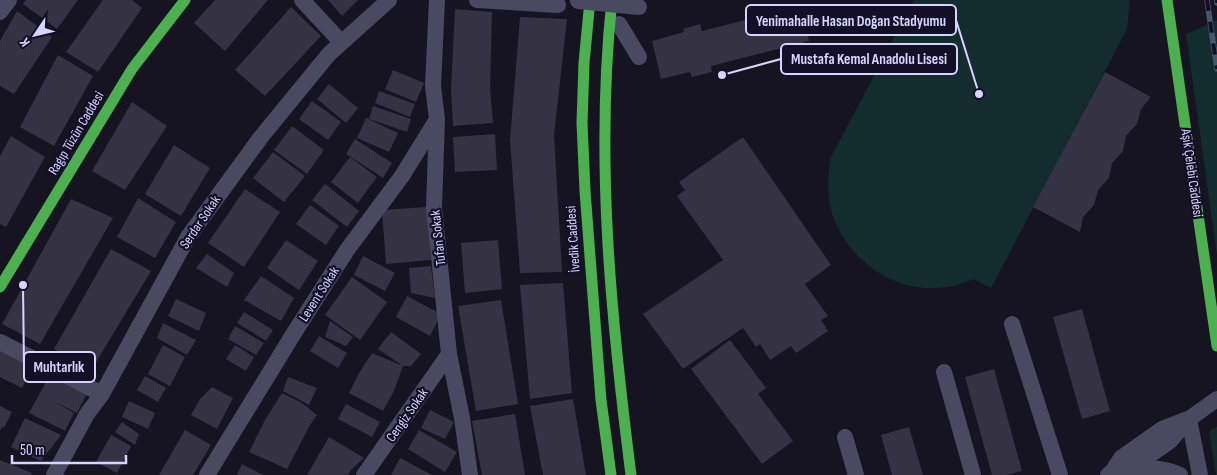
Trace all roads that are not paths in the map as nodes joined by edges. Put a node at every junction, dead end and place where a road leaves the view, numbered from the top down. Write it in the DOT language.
graph roads {
  1 [pos="8,0"];
  2 [pos="185,0"];
  3 [pos="302,0"];
  4 [pos="389,0"];
  5 [pos="437,0"];
  6 [pos="477,0"];
  7 [pos="612,0"];
  8 [pos="1167,0"];
  9 [pos="584,1"];
  10 [pos="558,5"];
  11 [pos="639,7"];
  12 [pos="0,12"];
  13 [pos="342,42"];
  14 [pos="639,57"];
  15 [pos="438,119"];
  16 [pos="0,287"];
  17 [pos="1012,324"];
  18 [pos="0,342"];
  19 [pos="1217,346"];
  20 [pos="449,354"];
  21 [pos="944,372"];
  22 [pos="102,394"];
  23 [pos="1217,399"];
  24 [pos="1188,419"];
  25 [pos="846,437"];
  26 [pos="1129,470"];
  27 [pos="1110,474"];
  28 [pos="54,475"];
  29 [pos="207,475"];
  30 [pos="364,475"];
  31 [pos="470,475"];
  32 [pos="611,475"];
  33 [pos="631,475"];
  34 [pos="641,475"];
  35 [pos="856,475"];
  36 [pos="972,475"];
  37 [pos="1060,475"];
  38 [pos="1180,475"];
  39 [pos="1200,475"];
  1 -- 12 [label="street"];
  2 -- 16 [label="main road, Ragıp Tüzün Caddesi"];
  3 -- 13 [label="street"];
  4 -- 13 [label="street, Serdar Sokak"];
  5 -- 15 [label="street, Tufan Sokak"];
  6 -- 10 [label="street"];
  7 -- 33 [label="main road"];
  8 -- 19 [label="main road, Aşık Çelebi Caddesi"];
  9 -- 11 [label="street, bridge"];
  9 -- 32 [label="main road, İvedik Caddesi"];
  13 -- 22 [label="street, Serdar Sokak"];
  14 -- 34 [label="street"];
  15 -- 20 [label="street, Tufan Sokak"];
  15 -- 29 [label="street, Levent Sokak"];
  17 -- 37 [label="street"];
  18 -- 22 [label="street"];
  20 -- 30 [label="street, Cengiz Sokak"];
  20 -- 31 [label="street, Tufan Sokak"];
  21 -- 36 [label="street"];
  22 -- 28 [label="street, Serdar Sokak"];
  23 -- 24 [label="street"];
  24 -- 26 [label="street"];
  24 -- 27 [label="street"];
  24 -- 39 [label="street"];
  25 -- 35 [label="street"];
  26 -- 27 [label="street"];
  26 -- 38 [label="street"];
}
